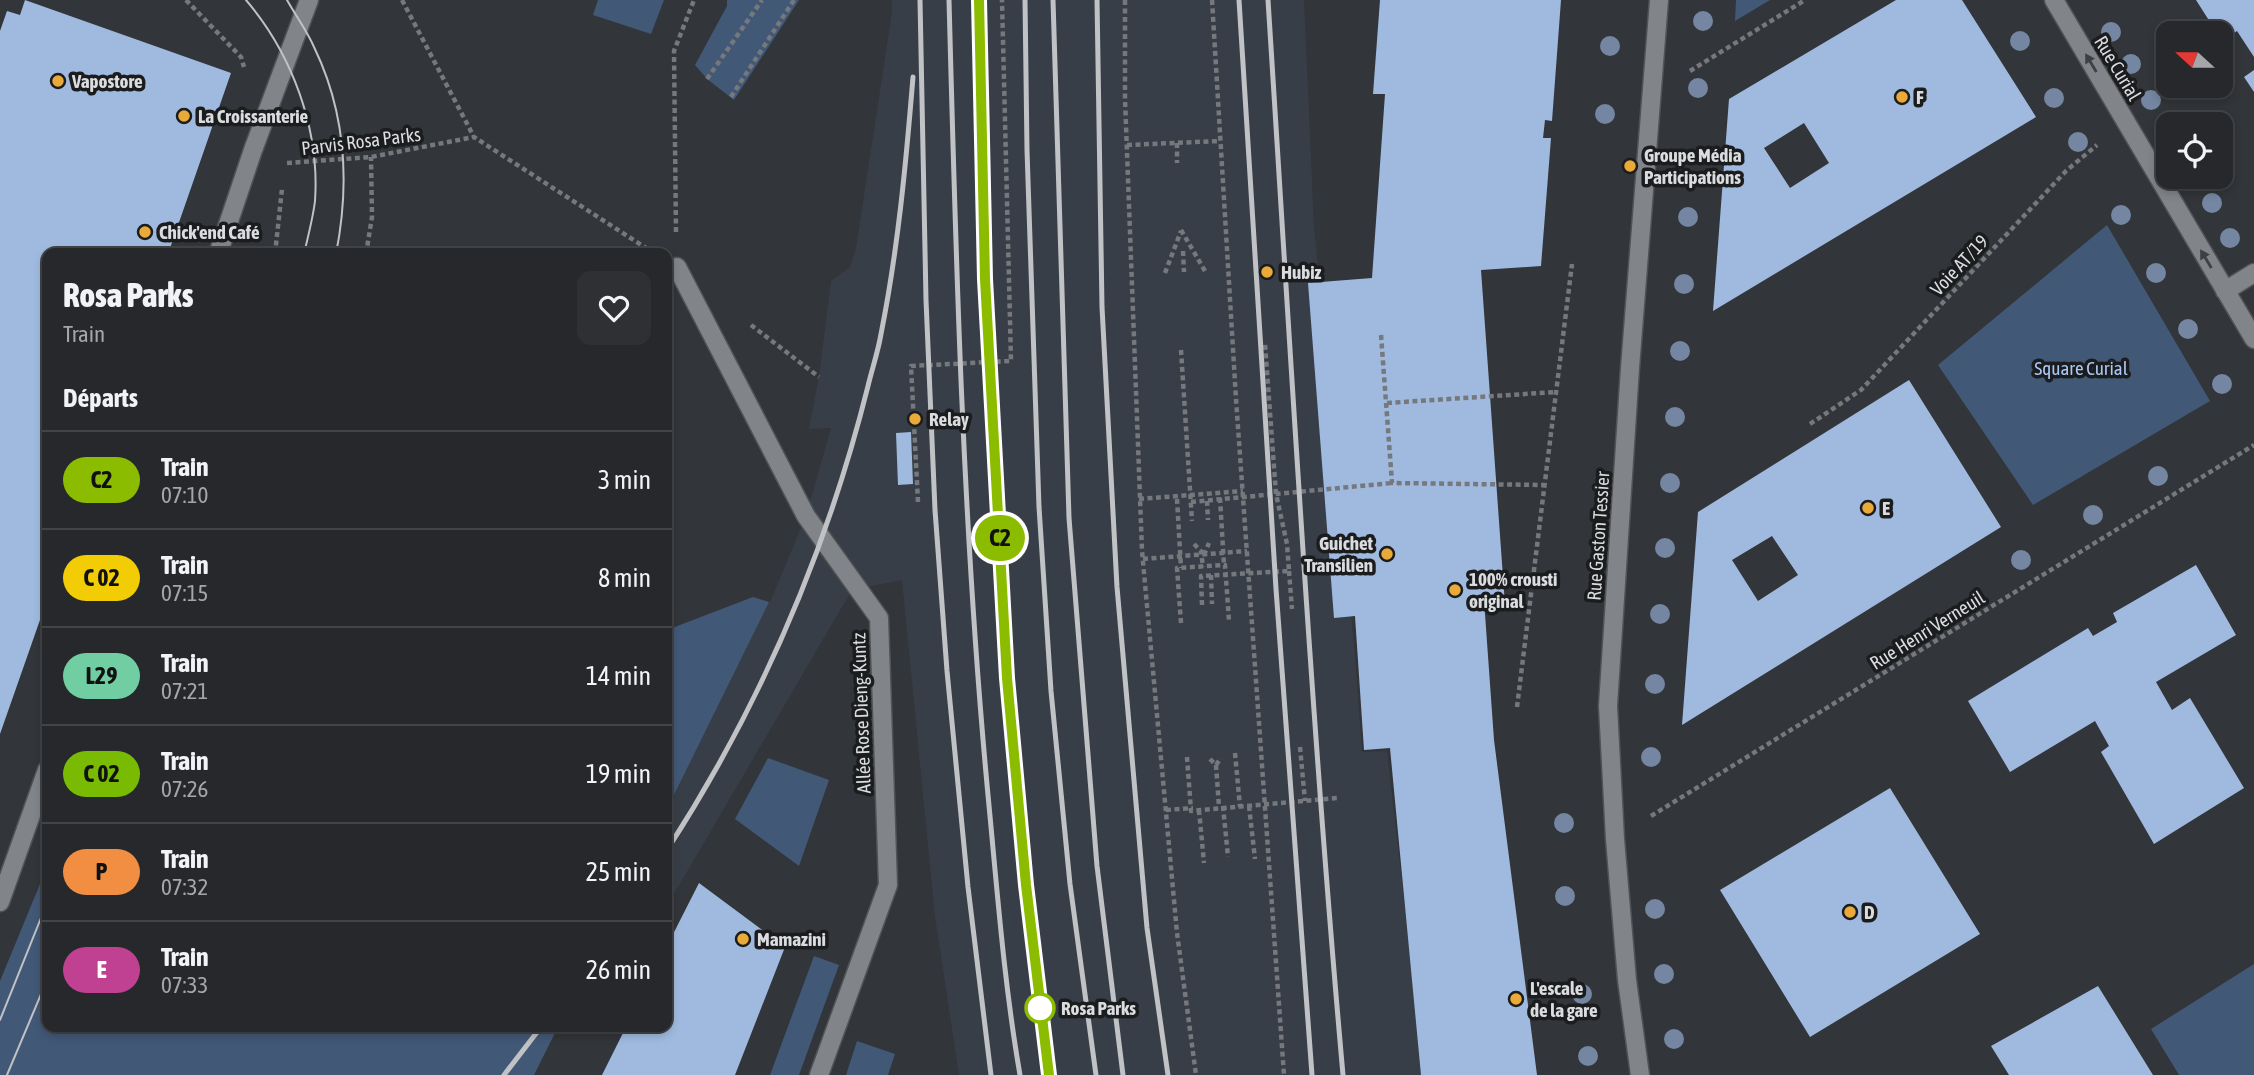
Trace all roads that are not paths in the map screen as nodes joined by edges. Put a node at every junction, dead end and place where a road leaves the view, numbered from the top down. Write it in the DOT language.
graph roads {
  1 [pos="309,0"];
  2 [pos="1659,0"];
  3 [pos="2054,0"];
  4 [pos="220,248"];
  5 [pos="677,267"];
  6 [pos="2254,274"];
  7 [pos="2225,291"];
  8 [pos="2254,339"];
  9 [pos="42,784"];
  10 [pos="0,902"];
  11 [pos="819,1075"];
  12 [pos="1640,1075"];
  1 -- 4 [label="street"];
  2 -- 12 [label="street, Rue Gaston Tessier"];
  7 -- 3 [label="street, Rue Curial, one-way"];
  5 -- 11 [label="street, Allée Rose Dieng-Kuntz"];
  6 -- 7 [label="street"];
  7 -- 8 [label="street, Rue Curial"];
  9 -- 10 [label="street"];
}
